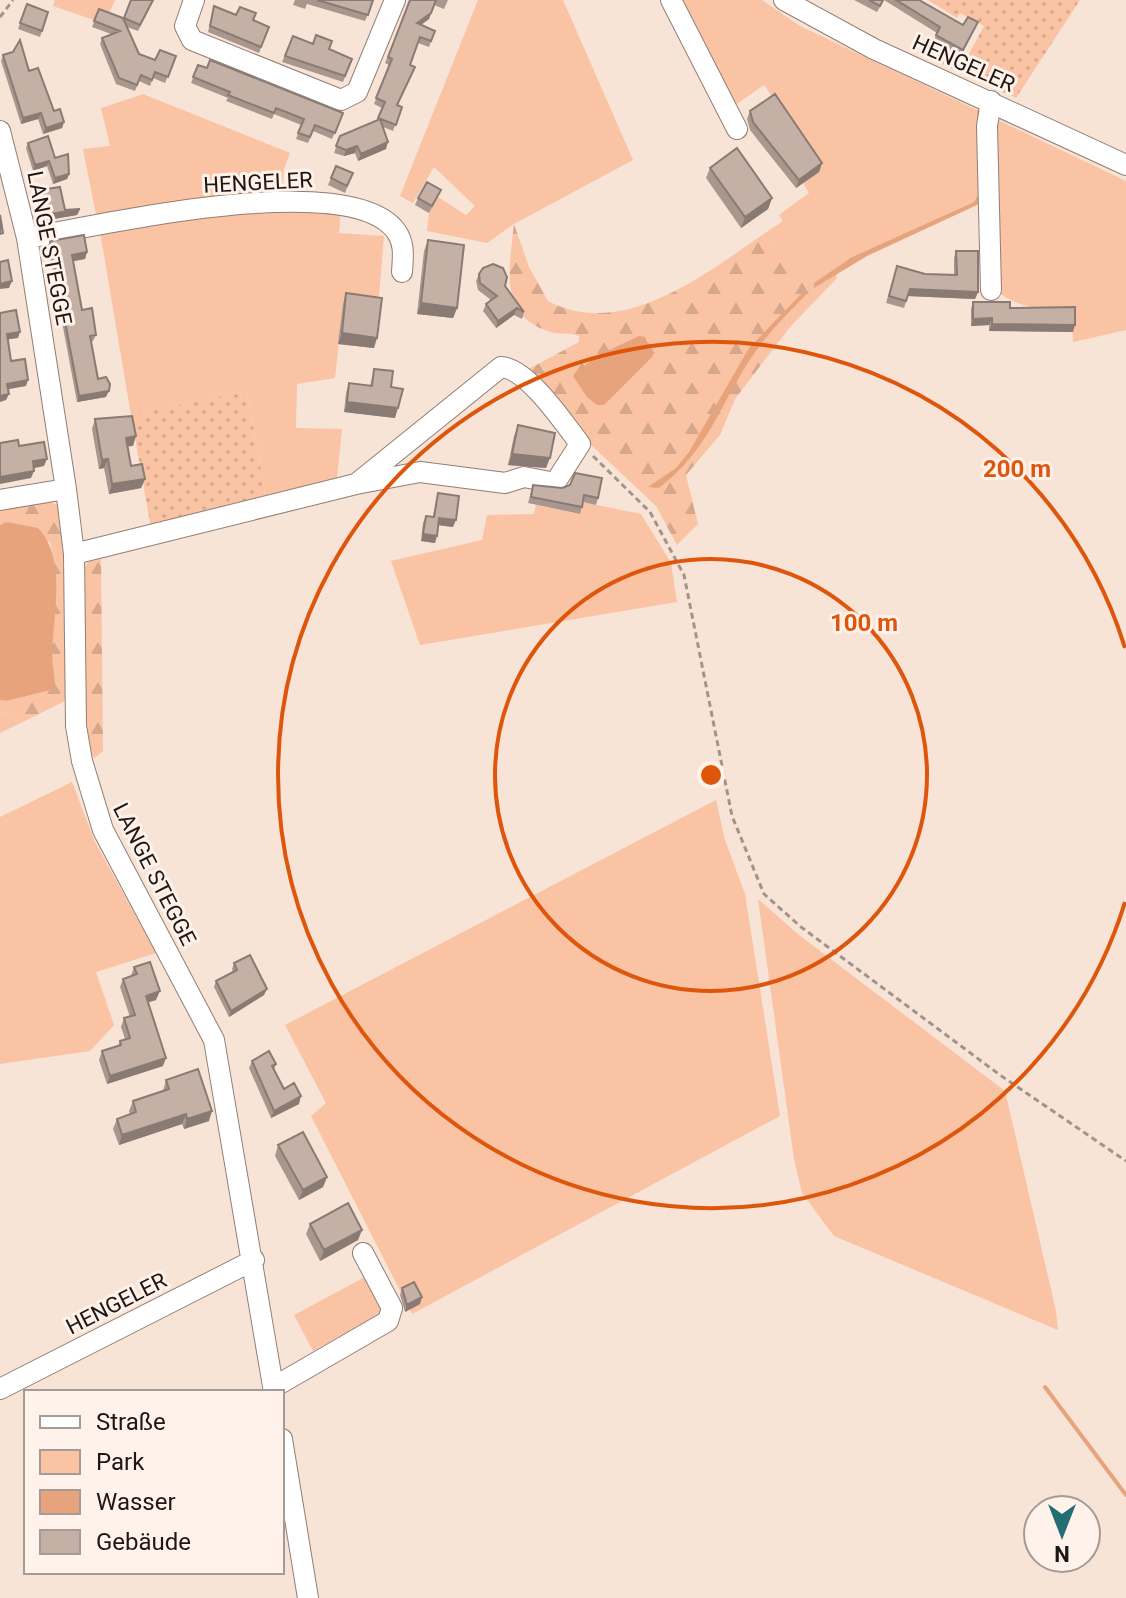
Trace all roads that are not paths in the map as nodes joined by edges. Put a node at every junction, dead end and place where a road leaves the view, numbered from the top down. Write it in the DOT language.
graph roads {
  1 [pos="194,0"];
  2 [pos="395,0"];
  3 [pos="671,0"];
  4 [pos="784,0"];
  5 [pos="991,101"];
  6 [pos="737,129"];
  7 [pos="0,131"];
  8 [pos="1126,165"];
  9 [pos="27,238"];
  10 [pos="402,272"];
  11 [pos="991,290"];
  12 [pos="356,484"];
  13 [pos="66,489"];
  14 [pos="0,500"];
  15 [pos="74,554"];
  16 [pos="363,1253"];
  17 [pos="254,1260"];
  18 [pos="0,1389"];
  19 [pos="274,1390"];
  20 [pos="284,1451"];
  21 [pos="308,1598"];
  1 -- 2 [label="street"];
  3 -- 6 [label="street"];
  4 -- 5 [label="street, HENGELER"];
  5 -- 8 [label="street, HENGELER"];
  5 -- 11 [label="street"];
  7 -- 9 [label="street, LANGE STEGGE"];
  9 -- 10 [label="street, HENGELER"];
  9 -- 13 [label="street, LANGE STEGGE"];
  12 -- 12 [label="street"];
  12 -- 15 [label="street"];
  13 -- 14 [label="street"];
  13 -- 15 [label="street, LANGE STEGGE"];
  15 -- 17 [label="street, LANGE STEGGE"];
  16 -- 19 [label="street"];
  17 -- 18 [label="street, HENGELER"];
  17 -- 19 [label="street, LANGE STEGGE"];
  20 -- 21 [label="street"];
}
